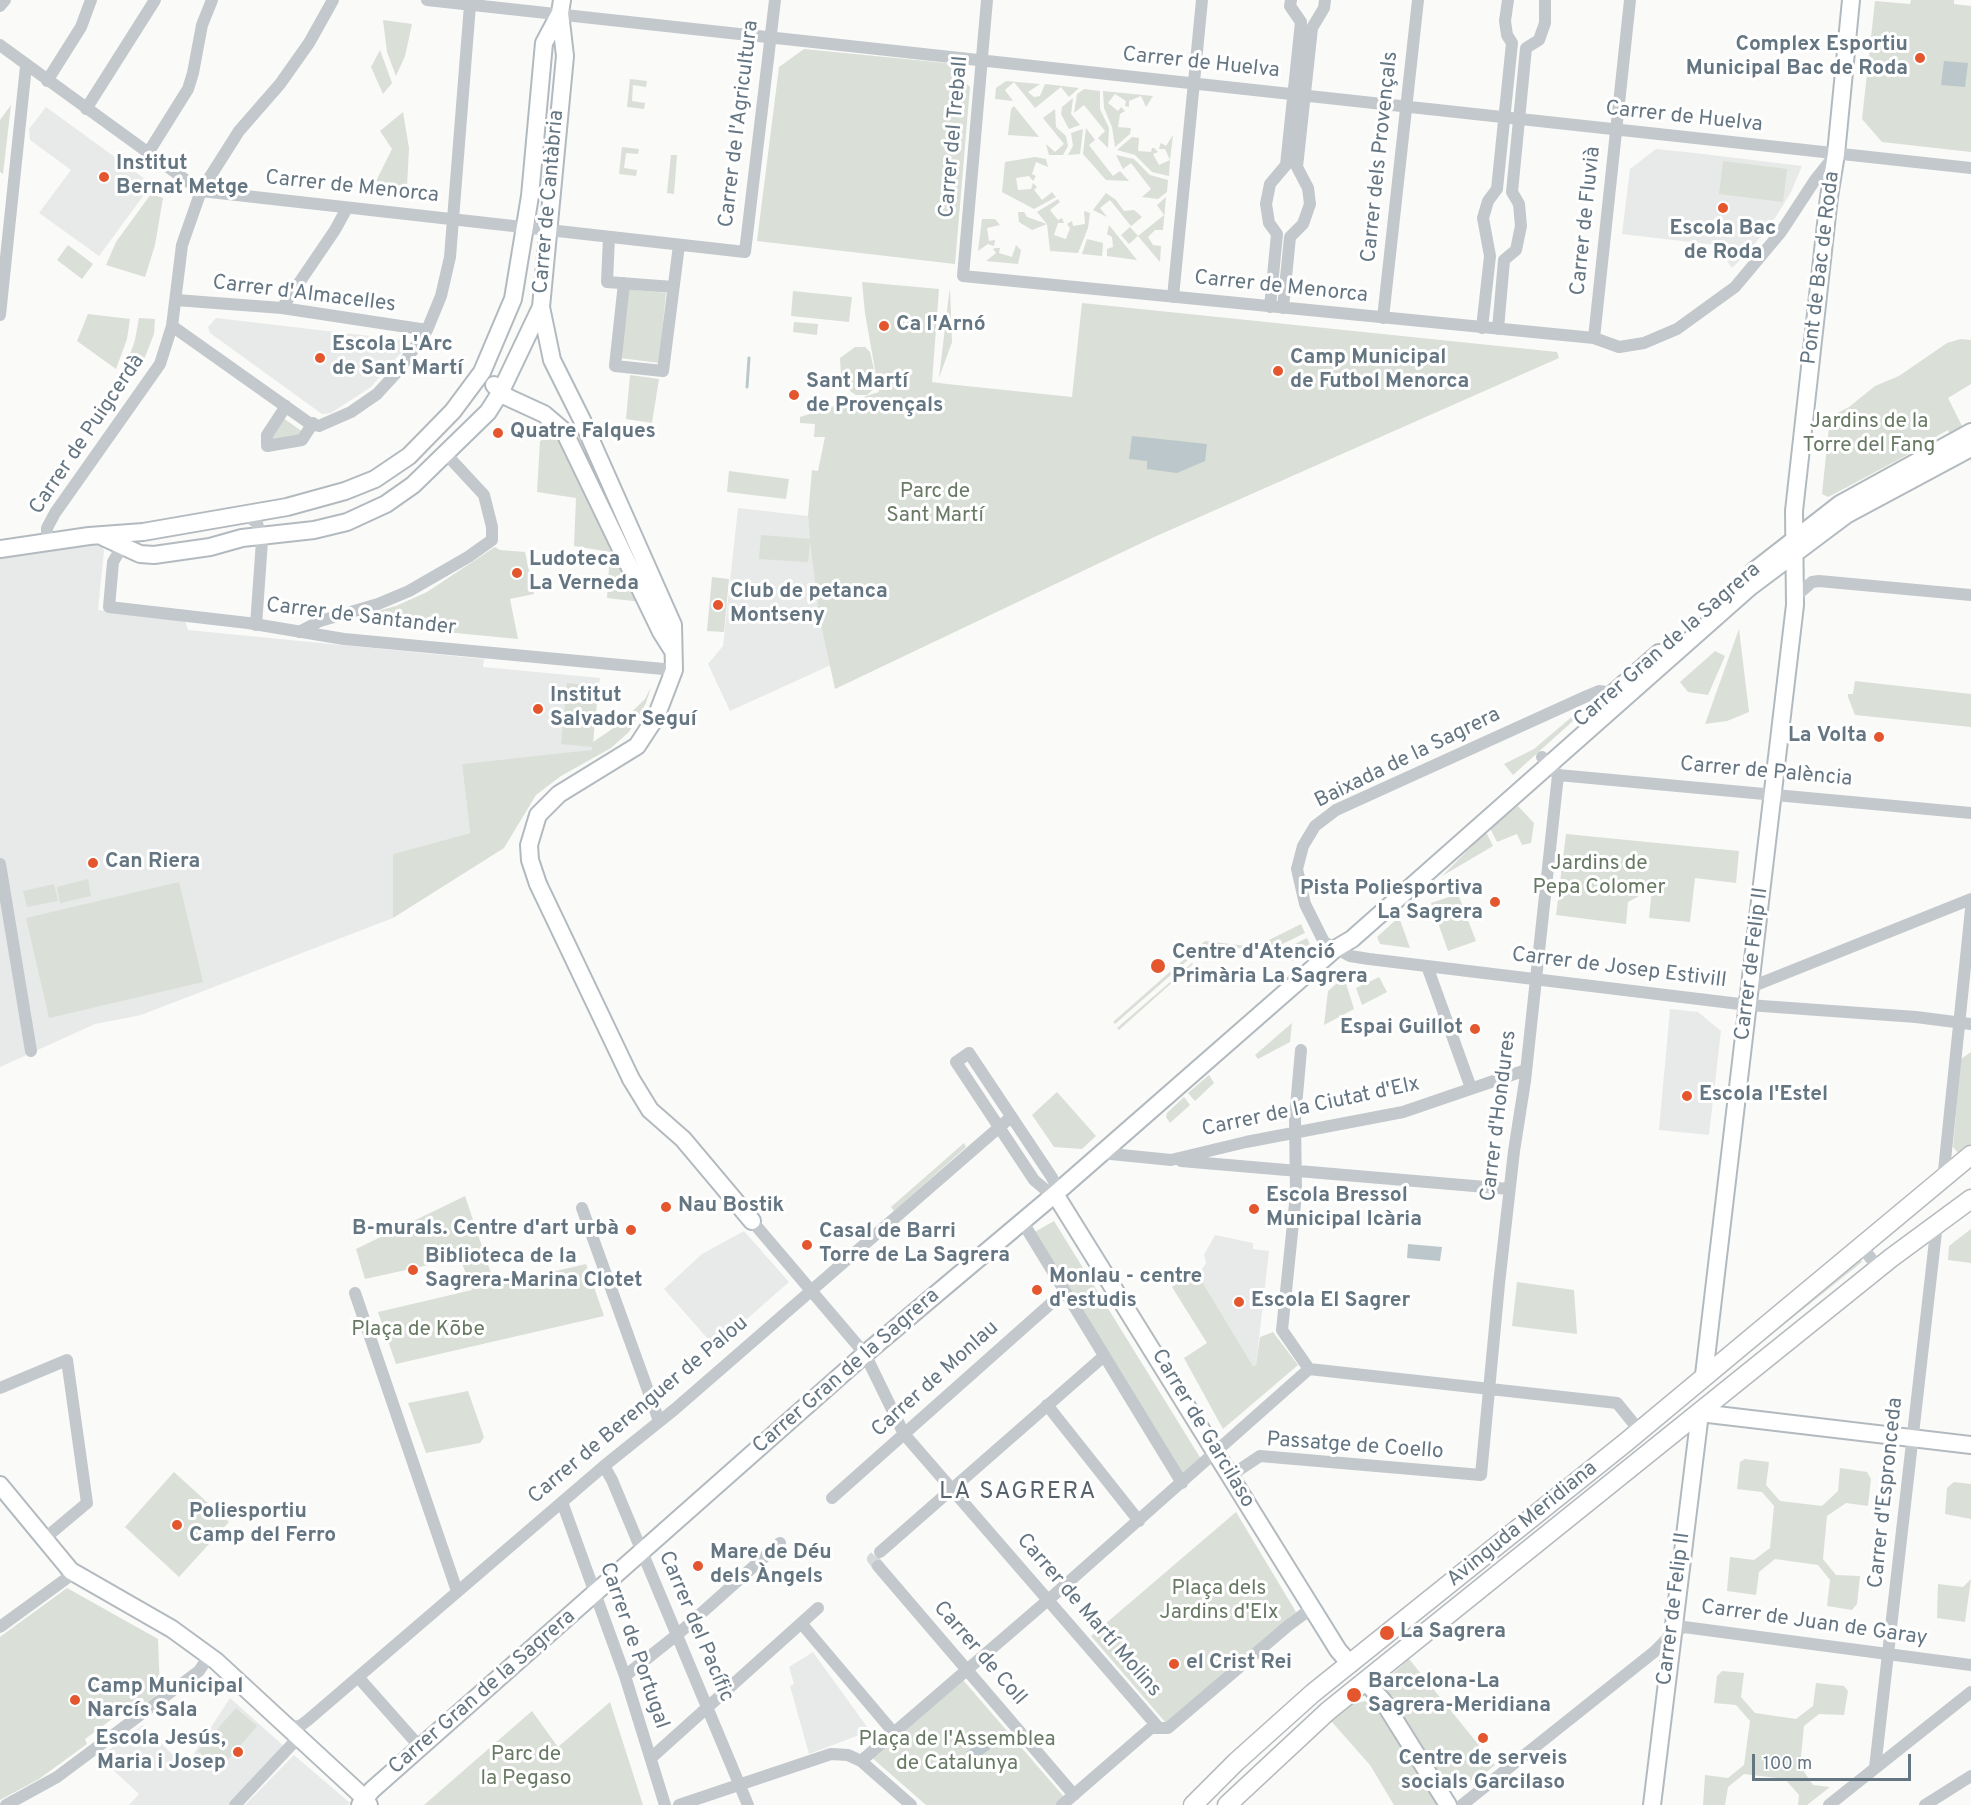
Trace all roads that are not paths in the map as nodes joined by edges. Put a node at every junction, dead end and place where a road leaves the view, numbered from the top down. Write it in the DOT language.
graph roads {
  1 [pos="5,0"];
  2 [pos="91,0"];
  3 [pos="155,0"];
  4 [pos="212,0"];
  5 [pos="333,0"];
  6 [pos="427,0"];
  7 [pos="775,0"];
  8 [pos="987,0"];
  9 [pos="1202,0"];
  10 [pos="1290,0"];
  11 [pos="1324,0"];
  12 [pos="1418,0"];
  13 [pos="1508,0"];
  14 [pos="1545,0"];
  15 [pos="1630,0"];
  16 [pos="1851,0"];
  17 [pos="470,5"];
  18 [pos="0,6"];
  19 [pos="561,6"];
  20 [pos="770,36"];
  21 [pos="0,45"];
  22 [pos="981,60"];
  23 [pos="26,66"];
  24 [pos="47,81"];
  25 [pos="1194,83"];
  26 [pos="1299,95"];
  27 [pos="1406,106"];
  28 [pos="86,109"];
  29 [pos="1504,117"];
  30 [pos="1519,119"];
  31 [pos="1616,130"];
  32 [pos="148,153"];
  33 [pos="1836,154"];
  34 [pos="1971,168"];
  35 [pos="201,191"];
  36 [pos="347,208"];
  37 [pos="453,219"];
  38 [pos="524,227"];
  39 [pos="547,231"];
  40 [pos="609,237"];
  41 [pos="679,244"];
  42 [pos="745,252"];
  43 [pos="963,276"];
  44 [pos="624,283"];
  45 [pos="674,287"];
  46 [pos="1173,297"];
  47 [pos="176,300"];
  48 [pos="541,307"];
  49 [pos="1269,307"];
  50 [pos="282,308"];
  51 [pos="1283,308"];
  52 [pos="0,315"];
  53 [pos="1383,318"];
  54 [pos="172,326"];
  55 [pos="1482,328"];
  56 [pos="1498,329"];
  57 [pos="427,330"];
  58 [pos="1594,338"];
  59 [pos="491,356"];
  60 [pos="500,393"];
  61 [pos="516,403"];
  62 [pos="286,406"];
  63 [pos="490,408"];
  64 [pos="313,423"];
  65 [pos="1971,432"];
  66 [pos="1971,447"];
  67 [pos="446,454"];
  68 [pos="1799,506"];
  69 [pos="246,515"];
  70 [pos="1814,530"];
  71 [pos="100,535"];
  72 [pos="261,536"];
  73 [pos="46,542"];
  74 [pos="1796,544"];
  75 [pos="123,545"];
  76 [pos="0,549"];
  77 [pos="1767,573"];
  78 [pos="1971,595"];
  79 [pos="1796,596"];
  80 [pos="256,625"];
  81 [pos="299,632"];
  82 [pos="674,652"];
  83 [pos="674,670"];
  84 [pos="1613,693"];
  85 [pos="1550,766"];
  86 [pos="1773,793"];
  87 [pos="1971,813"];
  88 [pos="0,864"];
  89 [pos="1971,899"];
  90 [pos="1971,909"];
  91 [pos="1335,949"];
  92 [pos="1427,966"];
  93 [pos="1536,978"];
  94 [pos="1750,987"];
  95 [pos="1748,1005"];
  96 [pos="1965,1023"];
  97 [pos="1301,1050"];
  98 [pos="31,1051"];
  99 [pos="1526,1071"];
  100 [pos="1471,1088"];
  101 [pos="1011,1117"];
  102 [pos="999,1127"];
  103 [pos="1295,1133"];
  104 [pos="1101,1153"];
  105 [pos="1971,1155"];
  106 [pos="1171,1160"];
  107 [pos="1295,1170"];
  108 [pos="1943,1180"];
  109 [pos="1509,1189"];
  110 [pos="1055,1194"];
  111 [pos="1971,1199"];
  112 [pos="582,1208"];
  113 [pos="752,1221"];
  114 [pos="1022,1221"];
  115 [pos="1938,1223"];
  116 [pos="1859,1251"];
  117 [pos="1875,1271"];
  118 [pos="811,1290"];
  119 [pos="1065,1291"];
  120 [pos="355,1293"];
  121 [pos="865,1354"];
  122 [pos="1104,1356"];
  123 [pos="1309,1369"];
  124 [pos="1704,1375"];
  125 [pos="0,1388"];
  126 [pos="1490,1388"];
  127 [pos="1047,1405"];
  128 [pos="1700,1413"];
  129 [pos="658,1422"];
  130 [pos="1639,1430"];
  131 [pos="904,1434"];
  132 [pos="1912,1440"];
  133 [pos="1971,1445"];
  134 [pos="1214,1450"];
  135 [pos="604,1466"];
  136 [pos="1481,1475"];
  137 [pos="1230,1476"];
  138 [pos="1182,1483"];
  139 [pos="0,1485"];
  140 [pos="952,1488"];
  141 [pos="832,1498"];
  142 [pos="562,1502"];
  143 [pos="1138,1521"];
  144 [pos="43,1537"];
  145 [pos="780,1543"];
  146 [pos="642,1552"];
  147 [pos="880,1552"];
  148 [pos="878,1566"];
  149 [pos="74,1573"];
  150 [pos="457,1591"];
  151 [pos="595,1594"];
  152 [pos="1049,1600"];
  153 [pos="818,1608"];
  154 [pos="1312,1608"];
  155 [pos="801,1623"];
  156 [pos="0,1627"];
  157 [pos="1672,1633"];
  158 [pos="678,1634"];
  159 [pos="207,1654"];
  160 [pos="1889,1654"];
  161 [pos="1350,1664"];
  162 [pos="1971,1665"];
  163 [pos="966,1670"];
  164 [pos="625,1676"];
  165 [pos="358,1677"];
  166 [pos="1365,1682"];
  167 [pos="1971,1692"];
  168 [pos="707,1707"];
  169 [pos="1158,1727"];
  170 [pos="293,1731"];
  171 [pos="894,1733"];
  172 [pos="420,1747"];
  173 [pos="651,1758"];
  174 [pos="861,1761"];
  175 [pos="1875,1768"];
  176 [pos="1971,1776"];
  177 [pos="739,1783"];
  178 [pos="1074,1795"];
  179 [pos="364,1803"];
  180 [pos="6,1805"];
  181 [pos="235,1805"];
  182 [pos="665,1805"];
  183 [pos="680,1805"];
  184 [pos="748,1805"];
  185 [pos="911,1805"];
  186 [pos="1062,1805"];
  187 [pos="1193,1805"];
  188 [pos="1227,1805"];
  189 [pos="1448,1805"];
  190 [pos="1462,1805"];
  191 [pos="1652,1805"];
  192 [pos="1829,1805"];
  193 [pos="1925,1805"];
  1 -- 18 [label="street"];
  2 -- 24 [label="street"];
  3 -- 28 [label="street"];
  4 -- 32 [label="street"];
  5 -- 35 [label="street, Carrer de Puigcerdà"];
  6 -- 17 [label="street, Carrer de Huelva"];
  7 -- 20 [label="street, Carrer de l'Agricultura"];
  8 -- 22 [label="street, Carrer del Treball"];
  9 -- 25 [label="street"];
  10 -- 26 [label="street"];
  11 -- 26 [label="street"];
  12 -- 27 [label="street, Carrer dels Provençals"];
  13 -- 29 [label="street"];
  14 -- 30 [label="street"];
  15 -- 31 [label="street, Carrer de Fluvià"];
  16 -- 33 [label="street, Pont de Bac de Roda"];
  17 -- 19 [label="street, Carrer de Huelva"];
  17 -- 37 [label="street"];
  19 -- 20 [label="street, Carrer de Huelva"];
  19 -- 38 [label="street, Carrer de Cantàbria"];
  19 -- 39 [label="street, Carrer de Cantàbria"];
  20 -- 22 [label="street, Carrer de Huelva"];
  20 -- 42 [label="street, Carrer de l'Agricultura"];
  21 -- 23 [label="street, Carrer de Menorca"];
  22 -- 25 [label="street, Carrer de Huelva"];
  22 -- 43 [label="street, Carrer del Treball"];
  23 -- 24 [label="street, Carrer de Menorca"];
  23 -- 52 [label="street"];
  24 -- 28 [label="street, Carrer de Menorca"];
  25 -- 26 [label="street, Carrer de Huelva"];
  25 -- 46 [label="street"];
  26 -- 27 [label="street, Carrer de Huelva"];
  26 -- 49 [label="street"];
  26 -- 51 [label="street"];
  27 -- 29 [label="street, Carrer de Huelva"];
  27 -- 53 [label="street, Carrer dels Provençals"];
  28 -- 32 [label="street, Carrer de Menorca"];
  29 -- 30 [label="street, Carrer de Huelva"];
  29 -- 55 [label="street"];
  30 -- 31 [label="street, Carrer de Huelva"];
  30 -- 56 [label="street"];
  31 -- 33 [label="street, Carrer de Huelva"];
  31 -- 58 [label="street, Carrer de Fluvià"];
  32 -- 35 [label="street, Carrer de Menorca"];
  33 -- 34 [label="street, Carrer de Huelva"];
  33 -- 58 [label="street, Carrer de Menorca"];
  33 -- 68 [label="street, Pont de Bac de Roda, bridge"];
  35 -- 36 [label="street, Carrer de Menorca"];
  35 -- 47 [label="street, Carrer de Puigcerdà"];
  36 -- 37 [label="street, Carrer de Menorca"];
  36 -- 50 [label="street"];
  37 -- 38 [label="street, Carrer de Menorca"];
  37 -- 57 [label="street"];
  38 -- 39 [label="street, Carrer de Menorca"];
  38 -- 59 [label="street, Carrer de Cantàbria"];
  39 -- 40 [label="street, Carrer de Menorca"];
  39 -- 48 [label="street, Carrer de Cantàbria"];
  40 -- 41 [label="street, Carrer de Menorca"];
  40 -- 44 [label="street"];
  41 -- 42 [label="street, Carrer de Menorca"];
  41 -- 45 [label="street"];
  43 -- 46 [label="street, Carrer de Menorca"];
  44 -- 45 [label="street"];
  44 -- 45 [label="street"];
  46 -- 49 [label="street, Carrer de Menorca"];
  47 -- 50 [label="street, Carrer d'Almacelles"];
  47 -- 54 [label="street, Carrer de Puigcerdà"];
  48 -- 60 [label="street, Carrer de Cantàbria"];
  48 -- 82 [label="street"];
  49 -- 51 [label="street, Carrer de Menorca"];
  50 -- 57 [label="street, Carrer d'Almacelles"];
  51 -- 53 [label="street, Carrer de Menorca"];
  53 -- 55 [label="street, Carrer de Menorca"];
  54 -- 62 [label="street"];
  54 -- 73 [label="street, Carrer de Puigcerdà"];
  55 -- 56 [label="street, Carrer de Menorca"];
  56 -- 58 [label="street, Carrer de Menorca"];
  57 -- 64 [label="street"];
  59 -- 60 [label="street"];
  59 -- 69 [label="street, Carrer de Cantàbria"];
  60 -- 61 [label="street"];
  60 -- 63 [label="street, Carrer de Cantàbria"];
  61 -- 63 [label="street"];
  61 -- 82 [label="street"];
  62 -- 64 [label="street"];
  62 -- 64 [label="street"];
  63 -- 67 [label="street, Carrer de Cantàbria"];
  65 -- 70 [label="street"];
  66 -- 70 [label="street"];
  67 -- 72 [label="street, Carrer de Cantàbria"];
  67 -- 81 [label="street"];
  68 -- 70 [label="street, Pont de Bac de Roda"];
  68 -- 74 [label="street, Pont de Bac de Roda"];
  69 -- 71 [label="street, Carrer de Cantàbria"];
  69 -- 72 [label="street"];
  70 -- 74 [label="street"];
  71 -- 73 [label="street, Carrer de Cantàbria"];
  71 -- 75 [label="street, Carrer de Cantàbria"];
  72 -- 75 [label="street, Carrer de Cantàbria"];
  72 -- 80 [label="street"];
  73 -- 76 [label="street, Carrer de Cantàbria"];
  74 -- 77 [label="street, Carrer Gran de la Sagrera"];
  74 -- 79 [label="street, Carrer de Felip II"];
  74 -- 84 [label="street, Carrer Gran de la Sagrera"];
  75 -- 80 [label="street, Carrer de Santander"];
  77 -- 79 [label="street"];
  77 -- 85 [label="street, Carrer Gran de la Sagrera"];
  78 -- 79 [label="street"];
  79 -- 86 [label="street, Carrer de Felip II"];
  80 -- 81 [label="street, Carrer de Santander"];
  81 -- 83 [label="street, Carrer de Santander"];
  82 -- 83 [label="street"];
  83 -- 113 [label="street, bridge"];
  84 -- 85 [label="street, Carrer Gran de la Sagrera"];
  84 -- 91 [label="street, Baixada de la Sagrera"];
  85 -- 86 [label="street, Carrer de Palència"];
  85 -- 91 [label="street, Carrer Gran de la Sagrera"];
  85 -- 93 [label="street, Carrer d'Hondures"];
  86 -- 87 [label="street, Carrer de Palència"];
  86 -- 94 [label="street, Carrer de Felip II"];
  88 -- 98 [label="street"];
  89 -- 94 [label="street"];
  90 -- 96 [label="street"];
  91 -- 92 [label="street, Carrer de Josep Estivill"];
  91 -- 104 [label="street, Carrer Gran de la Sagrera"];
  92 -- 93 [label="street, Carrer de Josep Estivill"];
  92 -- 100 [label="street"];
  93 -- 95 [label="street, Carrer de Josep Estivill"];
  93 -- 99 [label="street, Carrer d'Hondures"];
  94 -- 95 [label="street, Carrer de Felip II"];
  95 -- 96 [label="street, Carrer de Josep Estivill"];
  95 -- 124 [label="street, Carrer de Felip II"];
  96 -- 108 [label="street"];
  97 -- 103 [label="street"];
  99 -- 100 [label="street, Carrer de la Ciutat d'Elx"];
  99 -- 109 [label="street, Carrer d'Hondures"];
  100 -- 103 [label="street, Carrer de la Ciutat d'Elx"];
  101 -- 102 [label="street, Carrer de Berenguer de Palou"];
  101 -- 102 [label="street, Carrer de Garcilaso"];
  101 -- 110 [label="street, Carrer de Garcilaso"];
  102 -- 110 [label="street, Carrer de Garcilaso"];
  102 -- 118 [label="street, Carrer de Berenguer de Palou"];
  103 -- 106 [label="street, Carrer de la Ciutat d'Elx"];
  103 -- 107 [label="street"];
  104 -- 106 [label="street, Carrer de la Ciutat d'Elx"];
  104 -- 110 [label="street, Carrer Gran de la Sagrera"];
  105 -- 108 [label="main road, Avinguda Meridiana"];
  106 -- 107 [label="street"];
  107 -- 109 [label="street"];
  107 -- 123 [label="street"];
  108 -- 115 [label="main road"];
  108 -- 116 [label="main road, Avinguda Meridiana"];
  109 -- 126 [label="street, Carrer d'Hondures"];
  110 -- 114 [label="street, Carrer Gran de la Sagrera"];
  110 -- 134 [label="street, Carrer de Garcilaso"];
  111 -- 115 [label="main road, Avinguda Meridiana"];
  112 -- 129 [label="street"];
  113 -- 118 [label="street, Carrer de Martí Molins"];
  114 -- 119 [label="street"];
  114 -- 121 [label="street, Carrer Gran de la Sagrera"];
  115 -- 117 [label="main road, Avinguda Meridiana"];
  115 -- 132 [label="street, Carrer d'Espronceda"];
  116 -- 117 [label="street"];
  116 -- 124 [label="main road, Avinguda Meridiana"];
  117 -- 128 [label="main road, Avinguda Meridiana"];
  118 -- 121 [label="street, Carrer de Martí Molins"];
  118 -- 129 [label="street, Carrer de Berenguer de Palou"];
  119 -- 122 [label="street"];
  119 -- 131 [label="street, Carrer de Monlau"];
  120 -- 150 [label="street"];
  121 -- 131 [label="street, Carrer de Martí Molins"];
  121 -- 146 [label="street, Carrer Gran de la Sagrera"];
  122 -- 127 [label="street"];
  122 -- 138 [label="street"];
  123 -- 126 [label="street"];
  123 -- 134 [label="street"];
  124 -- 128 [label="main road"];
  124 -- 130 [label="main road, Avinguda Meridiana"];
  125 -- 144 [label="street"];
  126 -- 130 [label="street"];
  126 -- 136 [label="street, Carrer d'Hondures"];
  127 -- 140 [label="street"];
  127 -- 143 [label="street"];
  128 -- 132 [label="street"];
  128 -- 157 [label="street, Carrer de Felip II"];
  128 -- 166 [label="main road, Avinguda Meridiana"];
  129 -- 135 [label="street, Carrer de Berenguer de Palou"];
  130 -- 161 [label="main road, Avinguda Meridiana"];
  131 -- 140 [label="street, Carrer de Martí Molins"];
  131 -- 141 [label="street, Carrer de Monlau"];
  132 -- 133 [label="street"];
  132 -- 160 [label="street, Carrer d'Espronceda"];
  134 -- 137 [label="street, Carrer de Garcilaso"];
  134 -- 138 [label="street"];
  135 -- 142 [label="street, Carrer de Berenguer de Palou"];
  135 -- 146 [label="street, Carrer del Pacífic"];
  136 -- 137 [label="street, Passatge de Coello"];
  137 -- 154 [label="street, Carrer de Garcilaso"];
  138 -- 143 [label="street"];
  139 -- 144 [label="street"];
  140 -- 147 [label="street"];
  140 -- 152 [label="street, Carrer de Martí Molins"];
  142 -- 150 [label="street, Carrer de Berenguer de Palou"];
  142 -- 151 [label="street, Carrer de Portugal"];
  143 -- 152 [label="street"];
  144 -- 149 [label="street"];
  145 -- 158 [label="street"];
  146 -- 151 [label="street, Carrer Gran de la Sagrera"];
  146 -- 158 [label="street, Carrer del Pacífic"];
  148 -- 163 [label="street, Carrer de Coll"];
  149 -- 156 [label="street"];
  149 -- 159 [label="street"];
  150 -- 165 [label="street, Carrer de Berenguer de Palou"];
  151 -- 164 [label="street, Carrer de Portugal"];
  151 -- 172 [label="street, Carrer Gran de la Sagrera"];
  152 -- 163 [label="street"];
  152 -- 169 [label="street, Carrer de Martí Molins"];
  153 -- 155 [label="street"];
  154 -- 161 [label="street, Carrer de Garcilaso"];
  154 -- 169 [label="street"];
  155 -- 168 [label="street"];
  155 -- 171 [label="street"];
  157 -- 160 [label="street, Carrer de Juan de Garay"];
  157 -- 190 [label="street, Carrer de Juan de Garay"];
  157 -- 191 [label="street, Carrer de Felip II"];
  158 -- 164 [label="street"];
  158 -- 168 [label="street, Carrer del Pacífic"];
  159 -- 170 [label="street"];
  159 -- 180 [label="street"];
  160 -- 162 [label="street, Carrer de Juan de Garay"];
  160 -- 175 [label="street, Carrer d'Espronceda"];
  161 -- 166 [label="main road"];
  161 -- 187 [label="main road, Avinguda Meridiana"];
  163 -- 171 [label="street"];
  163 -- 178 [label="street, Carrer de Coll"];
  164 -- 173 [label="street, Carrer de Portugal"];
  165 -- 170 [label="street, Carrer de Berenguer de Palou"];
  165 -- 172 [label="street"];
  166 -- 188 [label="main road, Avinguda Meridiana"];
  166 -- 189 [label="street"];
  167 -- 175 [label="street"];
  168 -- 173 [label="street"];
  168 -- 177 [label="street, Carrer del Pacífic"];
  169 -- 178 [label="street"];
  170 -- 179 [label="street"];
  170 -- 181 [label="street"];
  171 -- 174 [label="street"];
  172 -- 179 [label="street, Carrer Gran de la Sagrera"];
  173 -- 182 [label="street, Carrer de Portugal"];
  174 -- 177 [label="street"];
  174 -- 185 [label="street"];
  175 -- 192 [label="street"];
  176 -- 193 [label="street"];
  177 -- 183 [label="street"];
  177 -- 184 [label="street, Carrer del Pacífic"];
  178 -- 186 [label="street"];
}
